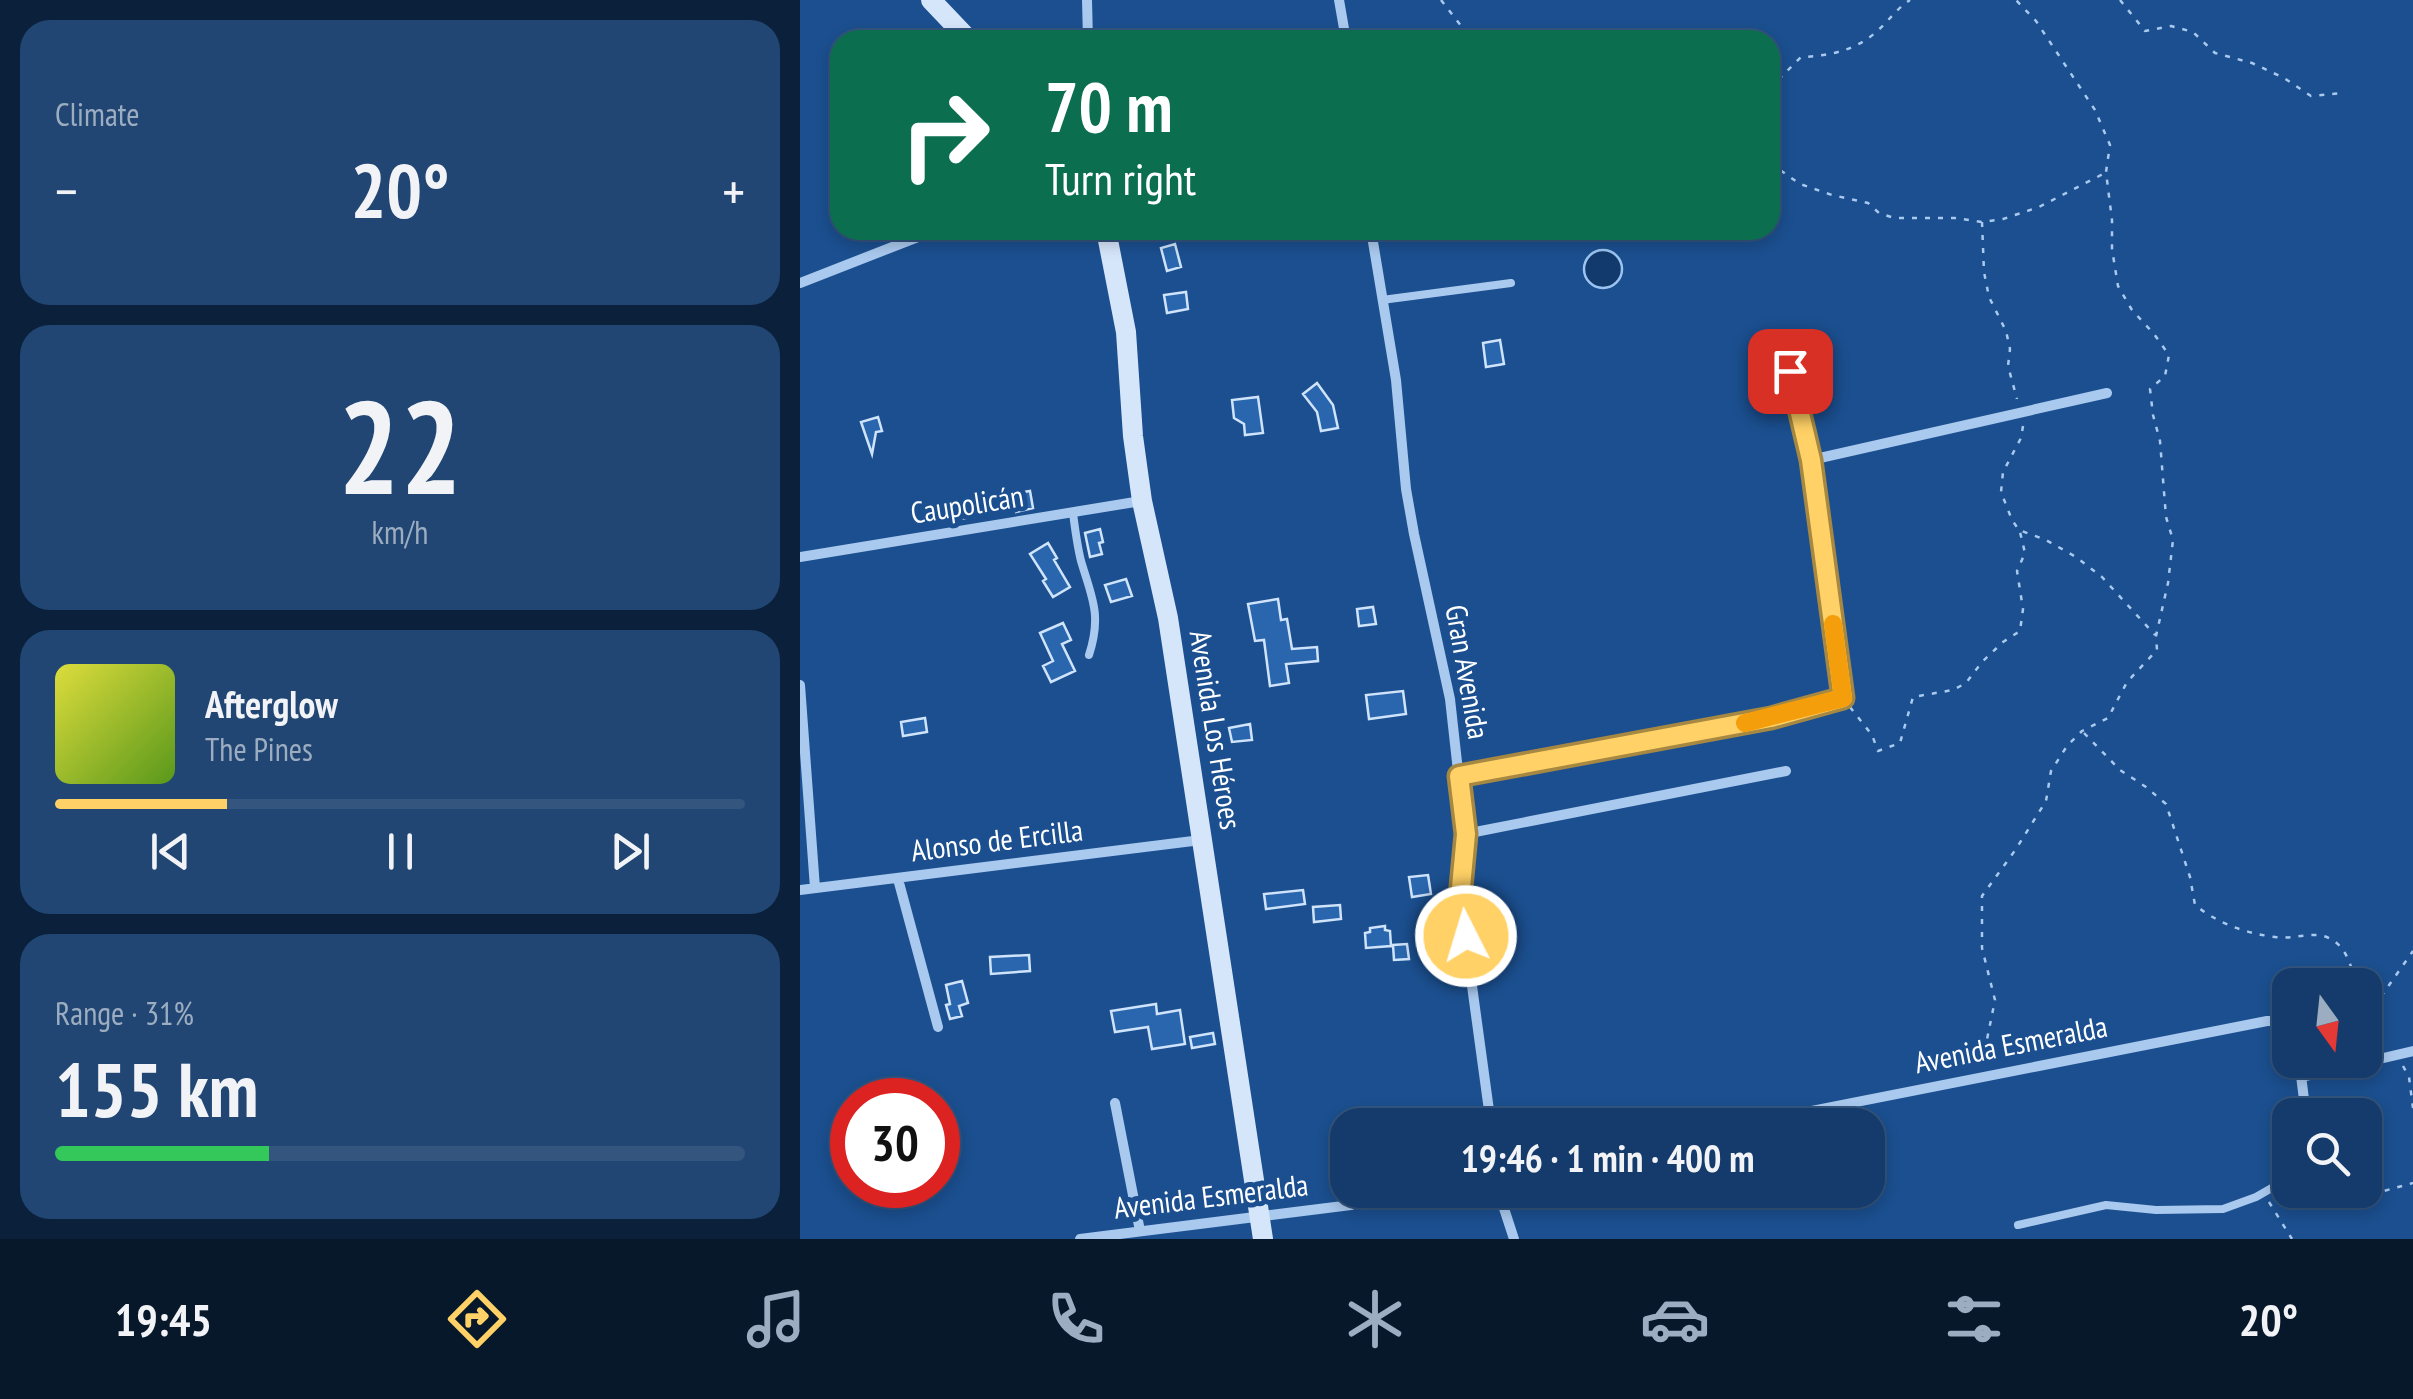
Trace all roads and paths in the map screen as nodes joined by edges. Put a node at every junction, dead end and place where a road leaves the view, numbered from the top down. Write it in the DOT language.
graph roads {
  1 [pos="931,0"];
  2 [pos="1086,0"];
  3 [pos="1339,0"];
  4 [pos="1440,0"];
  5 [pos="1910,0"];
  6 [pos="2016,0"];
  7 [pos="2120,0"];
  8 [pos="960,30"];
  9 [pos="1088,30"];
  10 [pos="1344,30"];
  11 [pos="1464,30"];
  12 [pos="1780,78"];
  13 [pos="2344,92"];
  14 [pos="1780,169"];
  15 [pos="2106,172"];
  16 [pos="1982,222"];
  17 [pos="910,240"];
  18 [pos="1108,240"];
  19 [pos="1372,240"];
  20 [pos="800,282"];
  21 [pos="1511,283"];
  22 [pos="1381,300"];
  23 [pos="1783,341"];
  24 [pos="2108,393"];
  25 [pos="2021,412"];
  26 [pos="1811,460"];
  27 [pos="1142,501"];
  28 [pos="1073,512"];
  29 [pos="2020,530"];
  30 [pos="800,558"];
  31 [pos="2156,636"];
  32 [pos="1089,655"];
  33 [pos="800,685"];
  34 [pos="1843,698"];
  35 [pos="2082,731"];
  36 [pos="1786,771"];
  37 [pos="1459,776"];
  38 [pos="1466,834"];
  39 [pos="1200,840"];
  40 [pos="898,879"];
  41 [pos="814,888"];
  42 [pos="800,890"];
  43 [pos="2413,951"];
  44 [pos="2352,968"];
  45 [pos="2382,996"];
  46 [pos="2272,1022"];
  47 [pos="938,1027"];
  48 [pos="2413,1051"];
  49 [pos="2382,1058"];
  50 [pos="1987,1075"];
  51 [pos="1116,1103"];
  52 [pos="1489,1108"];
  53 [pos="1824,1108"];
  54 [pos="2413,1183"];
  55 [pos="2272,1187"];
  56 [pos="2382,1191"];
  57 [pos="2264,1192"];
  58 [pos="1330,1207"];
  59 [pos="1504,1208"];
  60 [pos="1260,1215"];
  61 [pos="2018,1225"];
  62 [pos="1140,1231"];
  63 [pos="1080,1239"];
  64 [pos="1263,1239"];
  65 [pos="1514,1239"];
  66 [pos="2292,1239"];
  1 -- 8 [label="street"];
  2 -- 9 [label="street"];
  3 -- 10 [label="street"];
  4 -- 11 [label="path"];
  5 -- 12 [label="path"];
  6 -- 15 [label="path"];
  7 -- 13 [label="path"];
  14 -- 16 [label="path"];
  15 -- 16 [label="path"];
  15 -- 31 [label="path"];
  16 -- 25 [label="path"];
  17 -- 20 [label="street"];
  18 -- 27 [label="street, Avenida Los Héroes"];
  19 -- 22 [label="street, Gran Avenida"];
  21 -- 22 [label="lane"];
  22 -- 37 [label="street, Gran Avenida"];
  23 -- 26 [label="street"];
  24 -- 25 [label="street"];
  25 -- 26 [label="street"];
  25 -- 29 [label="path"];
  26 -- 34 [label="street"];
  27 -- 28 [label="street, Caupolicán"];
  27 -- 39 [label="street, Avenida Los Héroes"];
  28 -- 30 [label="street, Caupolicán"];
  28 -- 32 [label="lane"];
  29 -- 31 [label="path"];
  29 -- 34 [label="path"];
  31 -- 35 [label="path"];
  33 -- 41 [label="street"];
  34 -- 37 [label="street"];
  35 -- 44 [label="path"];
  35 -- 50 [label="path"];
  36 -- 38 [label="street"];
  37 -- 38 [label="street, Gran Avenida"];
  38 -- 52 [label="street, Gran Avenida"];
  39 -- 40 [label="street, Alonso de Ercilla"];
  39 -- 60 [label="street, Avenida Los Héroes"];
  40 -- 41 [label="street, Alonso de Ercilla"];
  40 -- 47 [label="street"];
  41 -- 42 [label="street, Alonso de Ercilla"];
  43 -- 45 [label="path"];
  46 -- 50 [label="street, Avenida Esmeralda"];
  48 -- 49 [label="street"];
  50 -- 53 [label="street, Avenida Esmeralda"];
  51 -- 62 [label="street"];
  54 -- 56 [label="path"];
  55 -- 57 [label="lane"];
  57 -- 61 [label="lane"];
  57 -- 66 [label="path"];
  58 -- 60 [label="street, Avenida Esmeralda"];
  59 -- 65 [label="street"];
  60 -- 62 [label="street, Avenida Esmeralda"];
  60 -- 64 [label="street, Avenida Los Héroes"];
  62 -- 63 [label="street, Avenida Esmeralda"];
}
